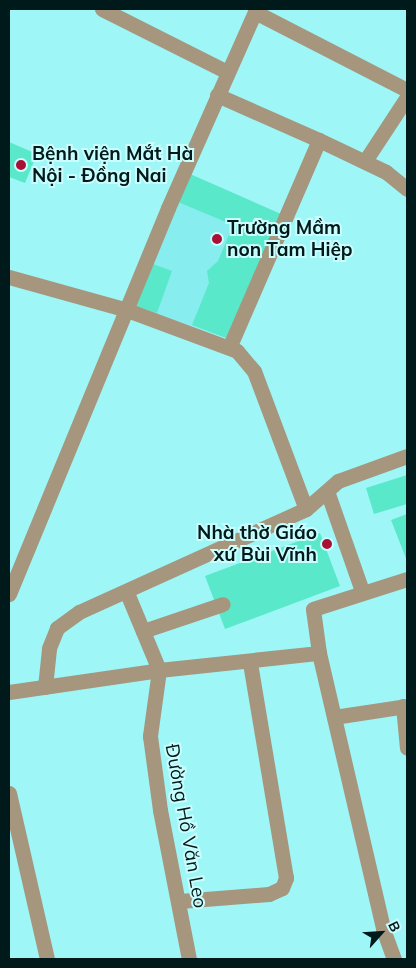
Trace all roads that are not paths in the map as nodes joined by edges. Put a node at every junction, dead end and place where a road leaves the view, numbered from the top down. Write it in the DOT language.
graph roads {
  1 [pos="102,9"];
  2 [pos="255,10"];
  3 [pos="227,72"];
  4 [pos="407,90"];
  5 [pos="217,95"];
  6 [pos="407,96"];
  7 [pos="320,140"];
  8 [pos="365,161"];
  9 [pos="407,189"];
  10 [pos="9,277"];
  11 [pos="127,310"];
  12 [pos="230,346"];
  13 [pos="407,456"];
  14 [pos="328,491"];
  15 [pos="306,509"];
  16 [pos="407,579"];
  17 [pos="362,591"];
  18 [pos="127,593"];
  19 [pos="9,594"];
  20 [pos="223,604"];
  21 [pos="143,631"];
  22 [pos="319,653"];
  23 [pos="250,662"];
  24 [pos="159,670"];
  25 [pos="45,687"];
  26 [pos="9,692"];
  27 [pos="405,706"];
  28 [pos="334,717"];
  29 [pos="407,748"];
  30 [pos="9,793"];
  31 [pos="180,901"];
  32 [pos="47,959"];
  33 [pos="189,959"];
  34 [pos="394,959"];
  1 -- 3 [label="street"];
  2 -- 3 [label="street"];
  2 -- 4 [label="street"];
  3 -- 5 [label="street"];
  5 -- 7 [label="street"];
  5 -- 11 [label="street"];
  6 -- 8 [label="street"];
  7 -- 8 [label="street"];
  7 -- 12 [label="street"];
  8 -- 9 [label="street"];
  10 -- 11 [label="street"];
  11 -- 12 [label="street"];
  11 -- 19 [label="street"];
  12 -- 15 [label="street"];
  13 -- 14 [label="street"];
  14 -- 15 [label="street"];
  14 -- 17 [label="street"];
  15 -- 18 [label="street"];
  16 -- 17 [label="street"];
  17 -- 22 [label="street"];
  18 -- 21 [label="street"];
  18 -- 25 [label="street"];
  20 -- 21 [label="street"];
  21 -- 24 [label="street"];
  22 -- 23 [label="street"];
  22 -- 28 [label="street"];
  23 -- 24 [label="street"];
  23 -- 31 [label="street"];
  24 -- 25 [label="street"];
  24 -- 31 [label="street, Đường Hồ Văn Leo"];
  25 -- 26 [label="street"];
  27 -- 28 [label="street"];
  27 -- 29 [label="street"];
  28 -- 34 [label="street"];
  30 -- 32 [label="street"];
  31 -- 33 [label="street, Đường Hồ Văn Leo"];
}
